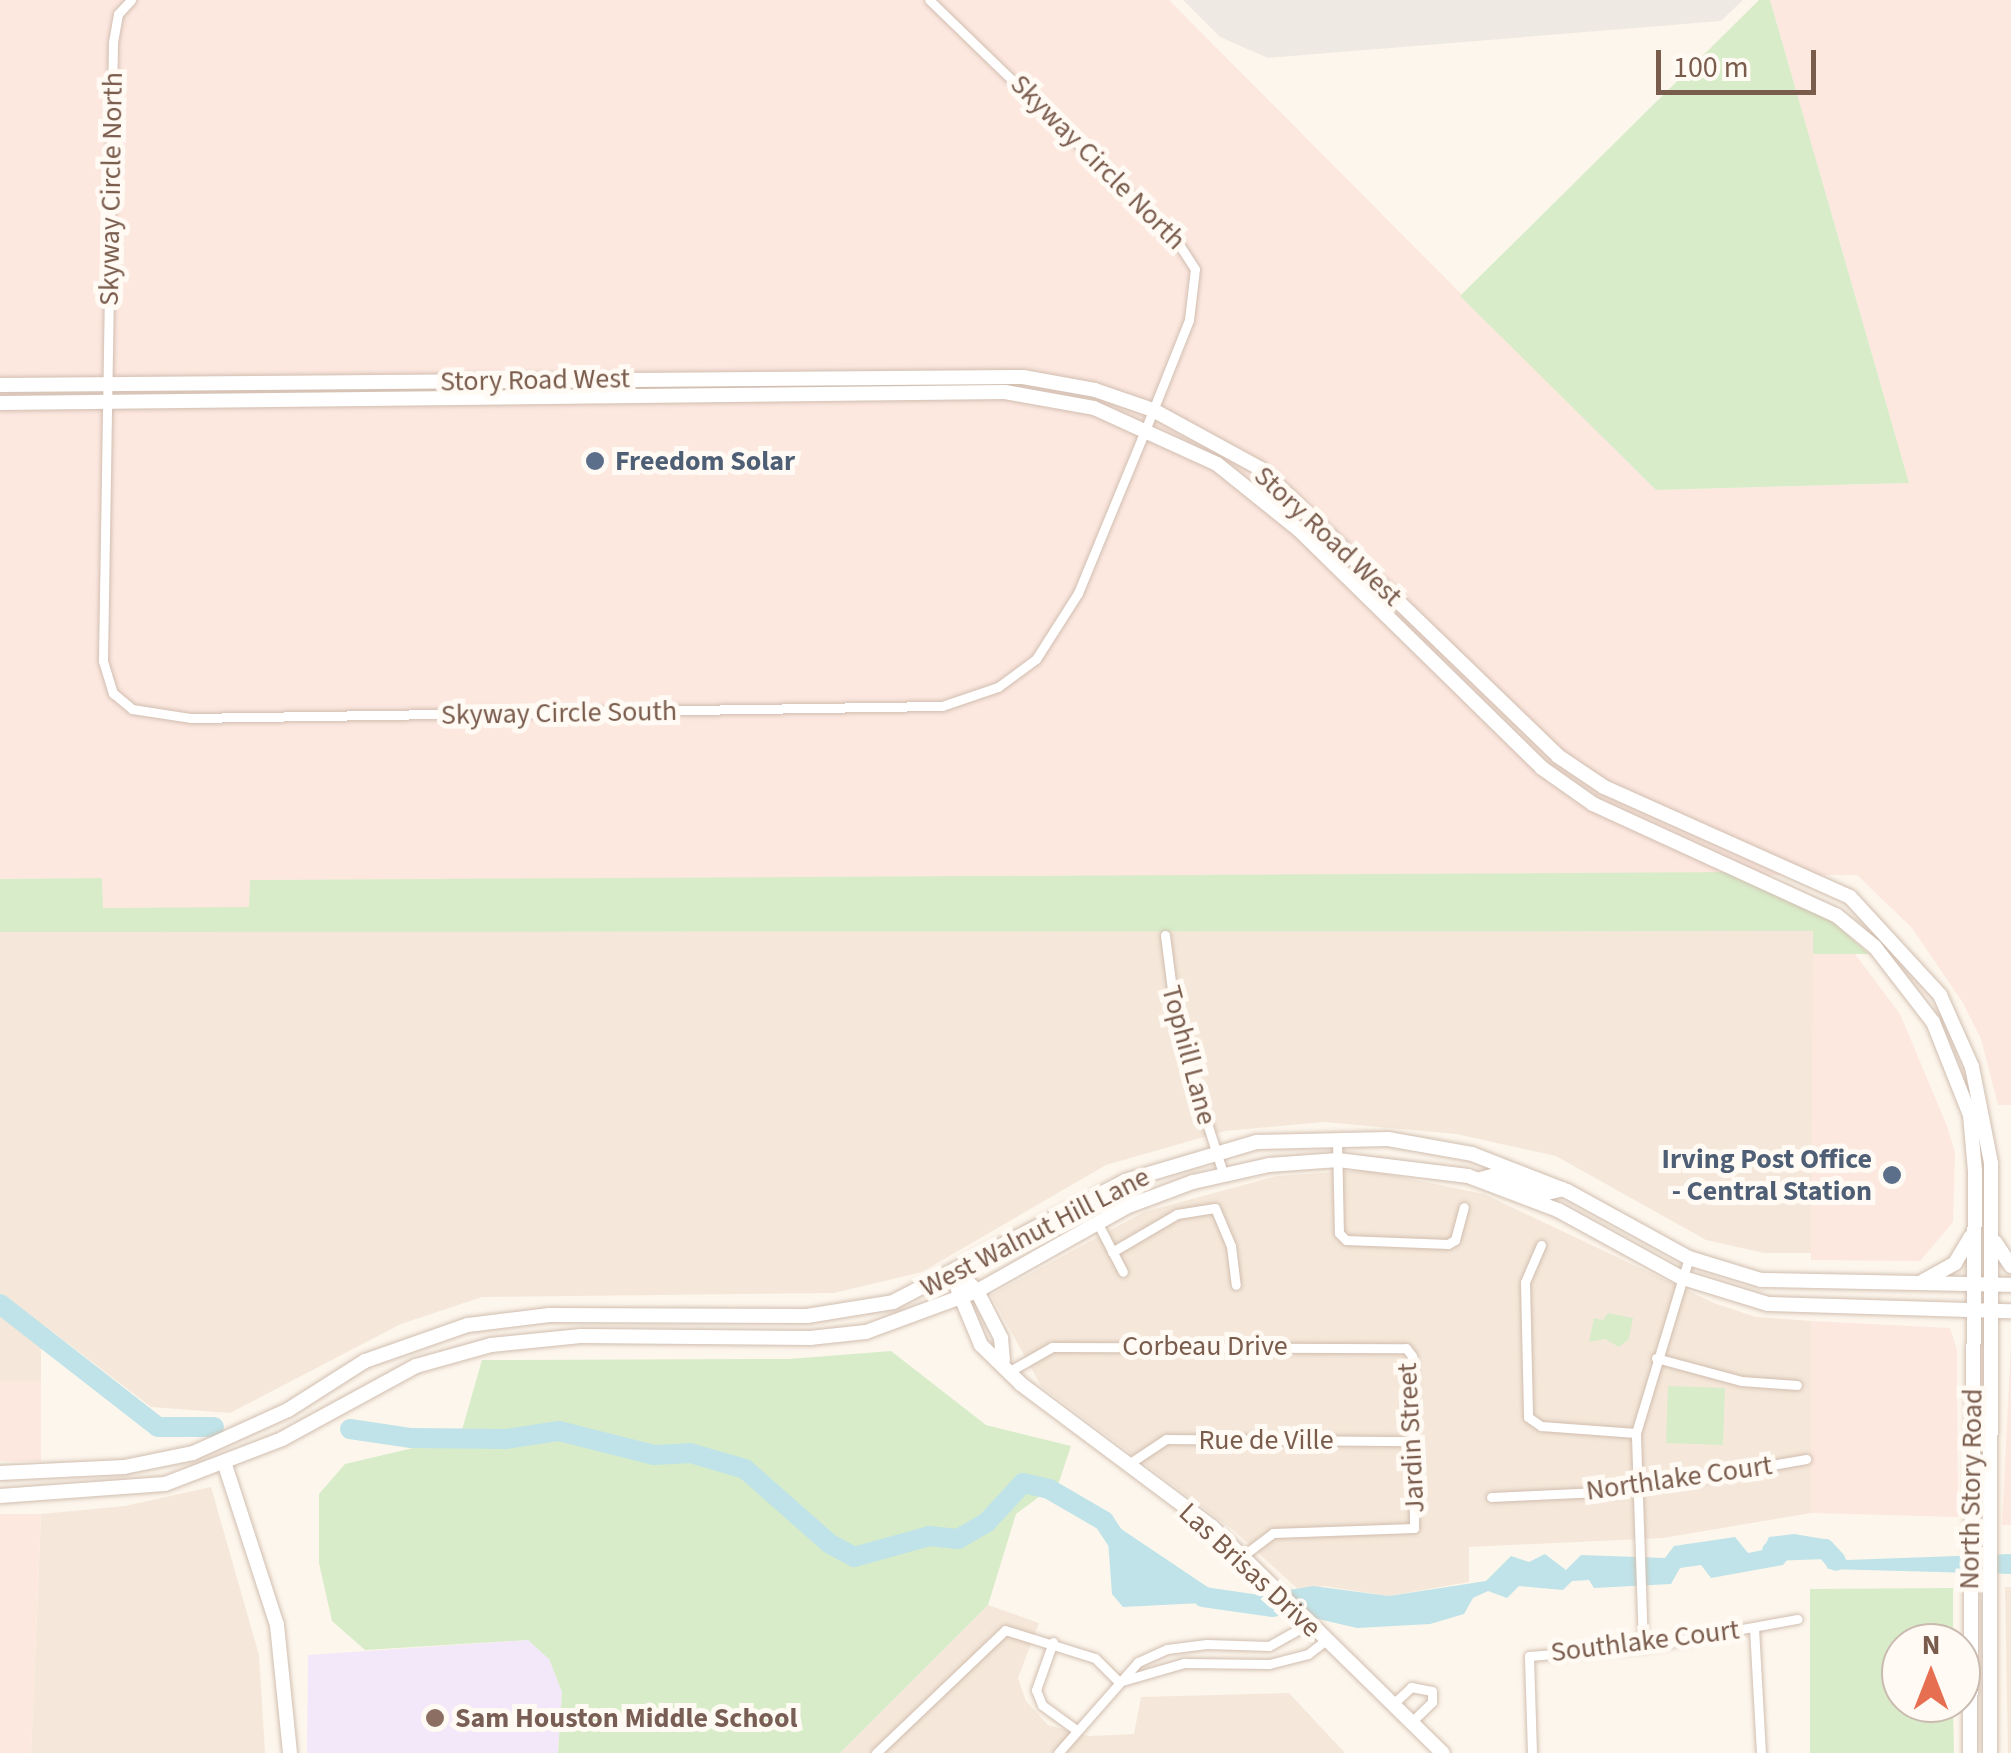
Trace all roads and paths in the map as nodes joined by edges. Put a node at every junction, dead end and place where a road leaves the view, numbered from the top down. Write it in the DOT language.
graph roads {
  1 [pos="131,0"];
  2 [pos="929,0"];
  3 [pos="903,375"];
  4 [pos="787,376"];
  5 [pos="108,384"];
  6 [pos="0,385"];
  7 [pos="903,393"];
  8 [pos="795,394"];
  9 [pos="108,401"];
  10 [pos="0,403"];
  11 [pos="1153,410"];
  12 [pos="1146,428"];
  13 [pos="1810,876"];
  14 [pos="1800,893"];
  15 [pos="1165,934"];
  16 [pos="1967,1054"];
  17 [pos="1952,1061"];
  18 [pos="1337,1137"];
  19 [pos="1216,1150"];
  20 [pos="1338,1160"];
  21 [pos="1224,1173"];
  22 [pos="1480,1180"];
  23 [pos="1563,1189"];
  24 [pos="1464,1206"];
  25 [pos="1097,1222"];
  26 [pos="1974,1226"];
  27 [pos="1993,1238"];
  28 [pos="1541,1245"];
  29 [pos="1112,1252"];
  30 [pos="1689,1258"];
  31 [pos="2011,1266"];
  32 [pos="1123,1272"];
  33 [pos="958,1273"];
  34 [pos="1680,1277"];
  35 [pos="1911,1284"];
  36 [pos="1973,1284"];
  37 [pos="1995,1284"];
  38 [pos="2011,1284"];
  39 [pos="1236,1285"];
  40 [pos="976,1291"];
  41 [pos="958,1299"];
  42 [pos="1974,1311"];
  43 [pos="2003,1311"];
  44 [pos="1406,1348"];
  45 [pos="1656,1358"];
  46 [pos="365,1361"];
  47 [pos="1006,1365"];
  48 [pos="341,1376"];
  49 [pos="374,1385"];
  50 [pos="1797,1385"];
  51 [pos="352,1398"];
  52 [pos="1636,1433"];
  53 [pos="1972,1434"];
  54 [pos="1992,1434"];
  55 [pos="1414,1441"];
  56 [pos="217,1444"];
  57 [pos="1806,1459"];
  58 [pos="226,1465"];
  59 [pos="1127,1465"];
  60 [pos="0,1472"];
  61 [pos="23,1472"];
  62 [pos="1636,1487"];
  63 [pos="25,1495"];
  64 [pos="0,1496"];
  65 [pos="1492,1497"];
  66 [pos="1242,1556"];
  67 [pos="1798,1620"];
  68 [pos="1310,1623"];
  69 [pos="1754,1628"];
  70 [pos="1326,1640"];
  71 [pos="1052,1642"];
  72 [pos="1642,1647"];
  73 [pos="1119,1682"];
  74 [pos="1394,1704"];
  75 [pos="1412,1722"];
  76 [pos="1075,1730"];
  77 [pos="290,1753"];
  78 [pos="876,1753"];
  79 [pos="1058,1753"];
  80 [pos="1443,1753"];
  81 [pos="1532,1753"];
  82 [pos="1761,1753"];
  83 [pos="1970,1753"];
  84 [pos="1990,1753"];
  1 -- 5 [label="street, Skyway Circle North"];
  2 -- 11 [label="street, Skyway Circle North"];
  3 -- 4 [label="street, Story Road West"];
  3 -- 7 [label="street"];
  3 -- 11 [label="street, Story Road West"];
  4 -- 5 [label="street, Story Road West"];
  4 -- 8 [label="street"];
  5 -- 6 [label="street, Story Road West"];
  5 -- 9 [label="street, Skyway Circle South"];
  7 -- 8 [label="street, Story Road West"];
  7 -- 12 [label="street, Story Road West"];
  8 -- 9 [label="street, Story Road West"];
  9 -- 10 [label="street, Story Road West"];
  9 -- 12 [label="street, Skyway Circle South"];
  11 -- 12 [label="street, Skyway Circle South"];
  11 -- 13 [label="street, Story Road West"];
  12 -- 14 [label="street, Story Road West"];
  13 -- 14 [label="street"];
  13 -- 16 [label="street, Story Road West"];
  14 -- 17 [label="street, Story Road West"];
  15 -- 19 [label="street, Tophill Lane"];
  16 -- 17 [label="street"];
  16 -- 27 [label="street, Story Road West"];
  17 -- 26 [label="street, Story Road West"];
  18 -- 19 [label="street, West Walnut Hill Lane"];
  18 -- 20 [label="street"];
  18 -- 23 [label="street, West Walnut Hill Lane"];
  19 -- 21 [label="street, Tophill Lane"];
  19 -- 33 [label="street, West Walnut Hill Lane"];
  20 -- 21 [label="street, West Walnut Hill Lane"];
  20 -- 22 [label="street, West Walnut Hill Lane"];
  20 -- 24 [label="street"];
  21 -- 25 [label="street, West Walnut Hill Lane"];
  22 -- 23 [label="street"];
  22 -- 34 [label="street, West Walnut Hill Lane"];
  23 -- 30 [label="street, West Walnut Hill Lane"];
  25 -- 29 [label="street"];
  25 -- 40 [label="street, West Walnut Hill Lane"];
  26 -- 35 [label="street"];
  26 -- 36 [label="street, Story Road West"];
  27 -- 31 [label="street"];
  27 -- 37 [label="street, Story Road West"];
  28 -- 52 [label="street"];
  29 -- 32 [label="street"];
  29 -- 39 [label="street"];
  30 -- 34 [label="street"];
  30 -- 35 [label="street, West Walnut Hill Lane"];
  33 -- 40 [label="street"];
  33 -- 41 [label="street, Las Brisas Drive"];
  33 -- 46 [label="street, West Walnut Hill Lane"];
  34 -- 42 [label="street, West Walnut Hill Lane"];
  34 -- 45 [label="street"];
  35 -- 36 [label="street, West Walnut Hill Lane"];
  36 -- 37 [label="street, West Walnut Hill Lane"];
  36 -- 42 [label="street, North Story Road"];
  37 -- 38 [label="street, West Walnut Hill Lane"];
  37 -- 43 [label="street, North Story Road"];
  40 -- 41 [label="street, West Walnut Hill Lane"];
  40 -- 47 [label="street"];
  41 -- 47 [label="street, Las Brisas Drive"];
  41 -- 49 [label="street, West Walnut Hill Lane"];
  42 -- 43 [label="street, West Walnut Hill Lane"];
  42 -- 53 [label="street, North Story Road"];
  43 -- 54 [label="street, North Story Road"];
  44 -- 47 [label="street, Corbeau Drive"];
  44 -- 55 [label="street, Jardin Street"];
  45 -- 50 [label="street"];
  45 -- 52 [label="street"];
  46 -- 48 [label="street, West Walnut Hill Lane"];
  46 -- 49 [label="street"];
  47 -- 59 [label="street, Las Brisas Drive"];
  48 -- 51 [label="street"];
  48 -- 56 [label="street, West Walnut Hill Lane"];
  49 -- 51 [label="street, West Walnut Hill Lane"];
  51 -- 58 [label="street, West Walnut Hill Lane"];
  52 -- 62 [label="street"];
  53 -- 54 [label="street"];
  53 -- 83 [label="street, North Story Road"];
  54 -- 84 [label="street, North Story Road"];
  55 -- 59 [label="street, Rue de Ville"];
  55 -- 66 [label="street, Jardin Street"];
  56 -- 58 [label="street"];
  56 -- 61 [label="street, West Walnut Hill Lane"];
  57 -- 62 [label="street, Northlake Court"];
  58 -- 63 [label="street, West Walnut Hill Lane"];
  58 -- 77 [label="street"];
  59 -- 66 [label="street, Las Brisas Drive"];
  60 -- 61 [label="street, West Walnut Hill Lane"];
  61 -- 63 [label="street"];
  62 -- 65 [label="street, Northlake Court"];
  62 -- 72 [label="street"];
  63 -- 64 [label="street, West Walnut Hill Lane"];
  66 -- 68 [label="street, Las Brisas Drive"];
  67 -- 69 [label="street, Southlake Court"];
  68 -- 70 [label="street, Las Brisas Drive"];
  68 -- 73 [label="street"];
  69 -- 72 [label="street, Southlake Court"];
  69 -- 82 [label="street"];
  70 -- 73 [label="street"];
  70 -- 74 [label="street, Las Brisas Drive"];
  71 -- 73 [label="street"];
  71 -- 76 [label="street"];
  71 -- 78 [label="street"];
  72 -- 81 [label="street, Southlake Court"];
  73 -- 76 [label="street"];
  74 -- 75 [label="street, Las Brisas Drive"];
  74 -- 75 [label="street"];
  75 -- 80 [label="street, Las Brisas Drive"];
  76 -- 79 [label="street"];
}
